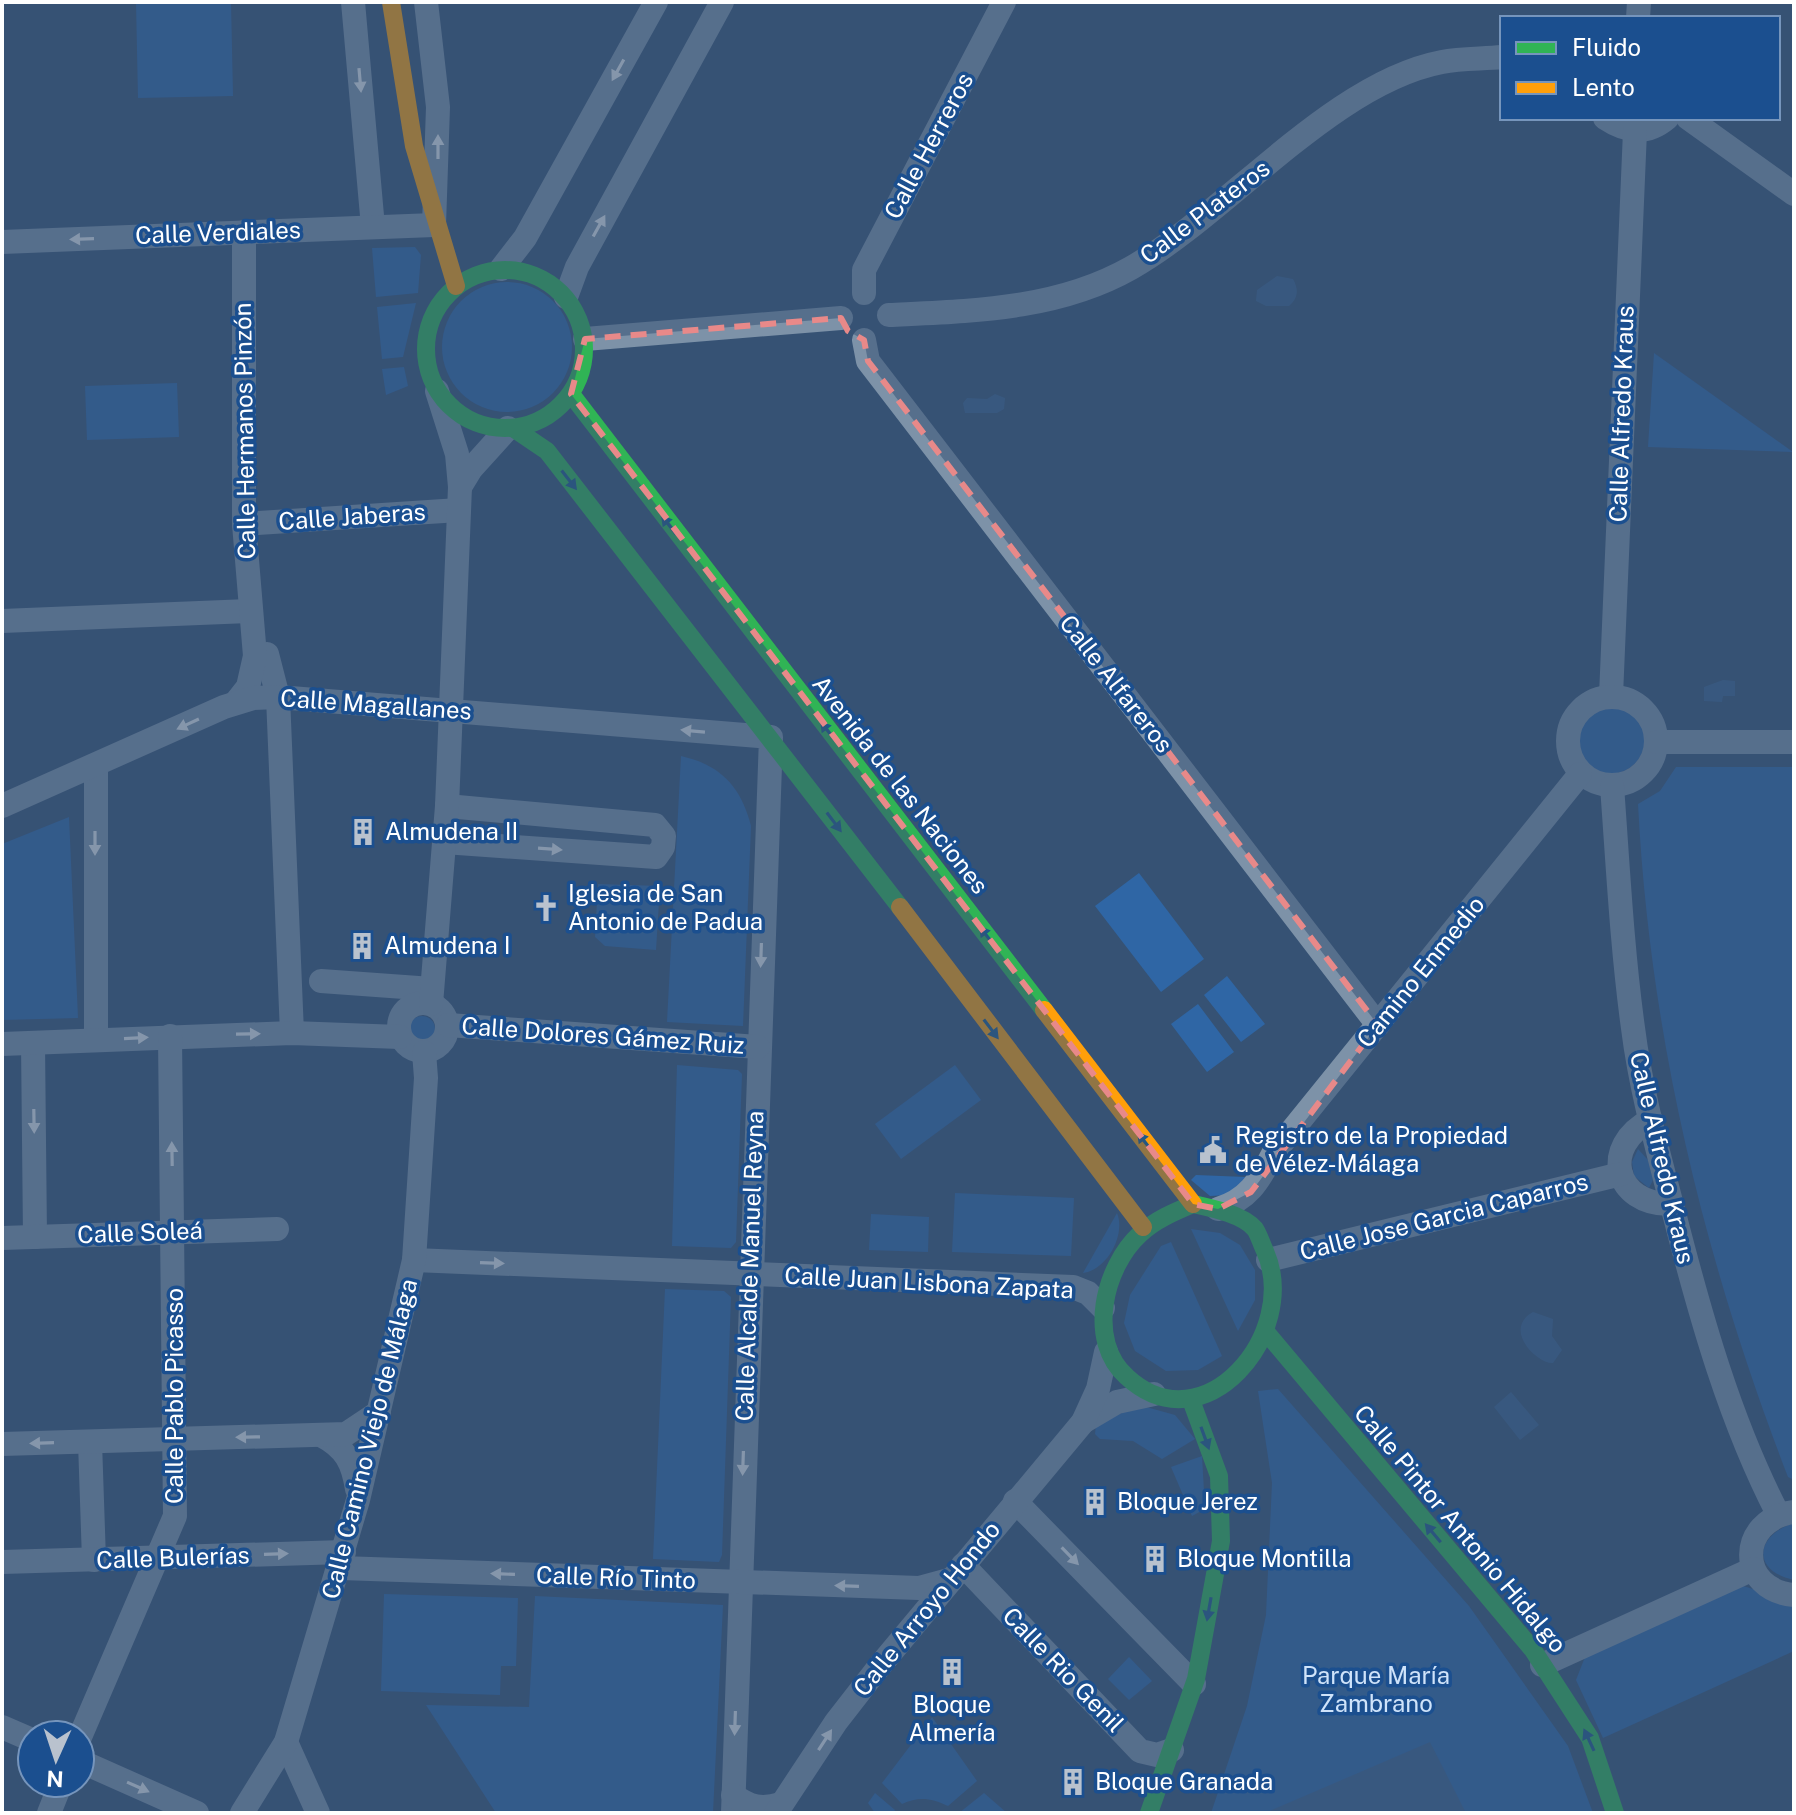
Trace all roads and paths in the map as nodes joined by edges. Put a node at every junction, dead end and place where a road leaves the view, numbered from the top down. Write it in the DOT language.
graph roads {
  1 [pos="353,2"];
  2 [pos="391,2"];
  3 [pos="426,2"];
  4 [pos="656,2"];
  5 [pos="722,2"];
  6 [pos="1004,2"];
  7 [pos="1500,57"];
  8 [pos="1608,120"];
  9 [pos="1664,120"];
  10 [pos="1691,120"];
  11 [pos="1635,131"];
  12 [pos="1794,194"];
  13 [pos="434,225"];
  14 [pos="373,227"];
  15 [pos="244,232"];
  16 [pos="2,242"];
  17 [pos="501,269"];
  18 [pos="456,286"];
  19 [pos="864,293"];
  20 [pos="566,297"];
  21 [pos="889,315"];
  22 [pos="841,318"];
  23 [pos="585,339"];
  24 [pos="864,340"];
  25 [pos="437,391"];
  26 [pos="571,394"];
  27 [pos="510,428"];
  28 [pos="460,499"];
  29 [pos="244,524"];
  30 [pos="252,620"];
  31 [pos="2,621"];
  32 [pos="267,654"];
  33 [pos="1611,696"];
  34 [pos="278,697"];
  35 [pos="329,700"];
  36 [pos="237,701"];
  37 [pos="452,709"];
  38 [pos="771,737"];
  39 [pos="1657,742"];
  40 [pos="1794,742"];
  41 [pos="96,765"];
  42 [pos="1580,774"];
  43 [pos="1612,786"];
  44 [pos="2,806"];
  45 [pos="447,806"];
  46 [pos="444,842"];
  47 [pos="321,981"];
  48 [pos="431,997"];
  49 [pos="448,1025"];
  50 [pos="1378,1025"];
  51 [pos="292,1033"];
  52 [pos="170,1036"];
  53 [pos="400,1037"];
  54 [pos="96,1040"];
  55 [pos="33,1043"];
  56 [pos="2,1044"];
  57 [pos="758,1047"];
  58 [pos="424,1052"];
  59 [pos="1651,1120"];
  60 [pos="1264,1172"];
  61 [pos="1621,1174"];
  62 [pos="1193,1204"];
  63 [pos="1671,1204"];
  64 [pos="1218,1209"];
  65 [pos="1143,1227"];
  66 [pos="1254,1228"];
  67 [pos="277,1229"];
  68 [pos="174,1232"];
  69 [pos="35,1237"];
  70 [pos="2,1238"];
  71 [pos="414,1260"];
  72 [pos="1268,1260"];
  73 [pos="749,1273"];
  74 [pos="1103,1308"];
  75 [pos="1266,1332"];
  76 [pos="1106,1352"];
  77 [pos="1154,1394"];
  78 [pos="1191,1400"];
  79 [pos="379,1412"];
  80 [pos="1083,1422"];
  81 [pos="321,1435"];
  82 [pos="175,1439"];
  83 [pos="90,1442"];
  84 [pos="2,1444"];
  85 [pos="358,1500"];
  86 [pos="1015,1501"];
  87 [pos="1786,1513"];
  88 [pos="155,1558"];
  89 [pos="94,1560"];
  90 [pos="342,1560"];
  91 [pos="2,1562"];
  92 [pos="1753,1569"];
  93 [pos="958,1572"];
  94 [pos="740,1583"];
  95 [pos="891,1587"];
  96 [pos="1794,1595"];
  97 [pos="904,1638"];
  98 [pos="1542,1665"];
  99 [pos="1194,1684"];
  100 [pos="88,1719"];
  101 [pos="286,1742"];
  102 [pos="1172,1750"];
  103 [pos="96,1768"];
  104 [pos="733,1804"];
  105 [pos="778,1808"];
  106 [pos="197,1813"];
  107 [pos="242,1813"];
  108 [pos="318,1813"];
  109 [pos="1149,1813"];
  110 [pos="1615,1813"];
  1 -- 14 [label="street, one-way"];
  2 -- 13 [label="street"];
  13 -- 3 [label="street, one-way"];
  4 -- 17 [label="street, one-way"];
  20 -- 5 [label="street, one-way"];
  6 -- 19 [label="street, Calle Herreros"];
  7 -- 21 [label="street, Calle Plateros"];
  8 -- 11 [label="street"];
  9 -- 11 [label="street"];
  10 -- 12 [label="street"];
  11 -- 33 [label="street, Calle Alfredo Kraus"];
  13 -- 14 [label="street, Calle Verdiales"];
  13 -- 18 [label="street"];
  14 -- 15 [label="street, Calle Verdiales"];
  15 -- 16 [label="street, Calle Verdiales, one-way"];
  15 -- 29 [label="street, Calle Hermanos Pinzón"];
  17 -- 18 [label="street"];
  17 -- 20 [label="street"];
  18 -- 25 [label="street"];
  19 -- 21 [label="street"];
  19 -- 22 [label="street"];
  20 -- 23 [label="street"];
  21 -- 24 [label="street"];
  22 -- 23 [label="street"];
  22 -- 24 [label="street"];
  23 -- 26 [label="street"];
  24 -- 50 [label="street, Calle Alfareros"];
  25 -- 27 [label="street"];
  25 -- 28 [label="street"];
  26 -- 27 [label="street"];
  62 -- 26 [label="street, Avenida de las Naciones, one-way"];
  27 -- 28 [label="street"];
  27 -- 38 [label="street, one-way"];
  28 -- 29 [label="street, Calle Jaberas"];
  28 -- 37 [label="street"];
  29 -- 30 [label="street, Calle Hermanos Pinzón"];
  30 -- 31 [label="street"];
  30 -- 32 [label="street"];
  30 -- 36 [label="street, Calle Hermanos Pinzón"];
  32 -- 34 [label="street"];
  32 -- 35 [label="street"];
  33 -- 39 [label="street"];
  33 -- 42 [label="street"];
  34 -- 35 [label="street, Calle Magallanes"];
  34 -- 36 [label="street, Calle Magallanes"];
  34 -- 51 [label="street"];
  35 -- 37 [label="street, Calle Magallanes"];
  36 -- 41 [label="street, Calle Magallanes, one-way"];
  38 -- 37 [label="street, Calle Magallanes, one-way"];
  37 -- 45 [label="street"];
  38 -- 57 [label="street, Calle Alcalde Manuel Reyna, one-way"];
  38 -- 65 [label="street, one-way"];
  39 -- 40 [label="street"];
  39 -- 43 [label="street"];
  41 -- 44 [label="street, Calle Magallanes"];
  41 -- 54 [label="street, one-way"];
  42 -- 43 [label="street"];
  42 -- 50 [label="street, Camino Enmedio"];
  43 -- 59 [label="street, Calle Alfredo Kraus"];
  45 -- 46 [label="street"];
  46 -- 45 [label="street, one-way"];
  46 -- 48 [label="street"];
  47 -- 48 [label="street"];
  48 -- 49 [label="street"];
  48 -- 53 [label="street"];
  49 -- 57 [label="street, Calle Dolores Gámez Ruiz"];
  49 -- 58 [label="street"];
  50 -- 60 [label="street, Camino Enmedio"];
  52 -- 51 [label="street, one-way"];
  51 -- 53 [label="street"];
  54 -- 52 [label="street, one-way"];
  68 -- 52 [label="street, Calle Pablo Picasso, one-way"];
  53 -- 58 [label="street"];
  54 -- 55 [label="street"];
  55 -- 56 [label="street"];
  55 -- 69 [label="street, one-way"];
  57 -- 73 [label="street, Calle Alcalde Manuel Reyna"];
  58 -- 71 [label="street, Calle Camino Viejo de Málaga"];
  59 -- 61 [label="street"];
  59 -- 63 [label="street, Calle Alfredo Kraus"];
  60 -- 64 [label="street, Camino Enmedio"];
  60 -- 66 [label="street, Camino Enmedio"];
  61 -- 63 [label="street"];
  61 -- 72 [label="street, Calle Jose Garcia Caparros"];
  62 -- 64 [label="street"];
  62 -- 65 [label="street"];
  63 -- 87 [label="street, Calle Alfredo Kraus"];
  64 -- 66 [label="street"];
  65 -- 74 [label="street"];
  66 -- 72 [label="street"];
  67 -- 68 [label="street, Calle Soleá"];
  68 -- 69 [label="street, Calle Soleá"];
  68 -- 82 [label="street, Calle Pablo Picasso"];
  69 -- 70 [label="street, Calle Soleá"];
  71 -- 73 [label="street, Calle Juan Lisbona Zapata, one-way"];
  71 -- 79 [label="street, Calle Camino Viejo de Málaga"];
  72 -- 75 [label="street"];
  73 -- 74 [label="street, Calle Juan Lisbona Zapata"];
  73 -- 94 [label="street, Calle Alcalde Manuel Reyna, one-way"];
  74 -- 76 [label="street"];
  75 -- 78 [label="street"];
  98 -- 75 [label="street, Calle Pintor Antonio Hidalgo, one-way"];
  76 -- 77 [label="street"];
  76 -- 80 [label="street, Calle Arroyo Hondo"];
  77 -- 78 [label="street"];
  77 -- 80 [label="street, Calle Arroyo Hondo"];
  78 -- 99 [label="street, one-way"];
  79 -- 81 [label="street"];
  79 -- 85 [label="street, Calle Camino Viejo de Málaga"];
  80 -- 86 [label="street, Calle Arroyo Hondo"];
  81 -- 82 [label="street, one-way"];
  81 -- 85 [label="street"];
  82 -- 83 [label="street"];
  82 -- 88 [label="street, Calle Pablo Picasso"];
  83 -- 84 [label="street, one-way"];
  83 -- 89 [label="street"];
  85 -- 90 [label="street, Calle Camino Viejo de Málaga"];
  86 -- 93 [label="street, Calle Arroyo Hondo"];
  86 -- 99 [label="street, one-way"];
  87 -- 92 [label="street"];
  88 -- 89 [label="street, Calle Bulerías"];
  88 -- 90 [label="street, Calle Bulerías, one-way"];
  88 -- 100 [label="street, Calle Pablo Picasso"];
  89 -- 91 [label="street, Calle Bulerías"];
  94 -- 90 [label="street, Calle Río Tinto, one-way"];
  90 -- 101 [label="street, Calle Camino Viejo de Málaga"];
  92 -- 96 [label="street"];
  92 -- 98 [label="street"];
  93 -- 95 [label="street, Calle Río Tinto"];
  93 -- 97 [label="street, Calle Arroyo Hondo"];
  93 -- 102 [label="street, Calle Rio Genil"];
  95 -- 94 [label="street, Calle Río Tinto, one-way"];
  94 -- 104 [label="street, Calle Alcalde Manuel Reyna, one-way"];
  95 -- 97 [label="street"];
  105 -- 97 [label="street, Calle Arroyo Hondo, one-way"];
  110 -- 98 [label="street, Calle Pintor Antonio Hidalgo, one-way"];
  99 -- 102 [label="street"];
  101 -- 107 [label="street, Calle Camino Viejo de Málaga"];
  101 -- 108 [label="street"];
  102 -- 109 [label="street"];
  103 -- 106 [label="street, one-way"];
  104 -- 105 [label="street, Calle Arroyo Hondo"];
}
